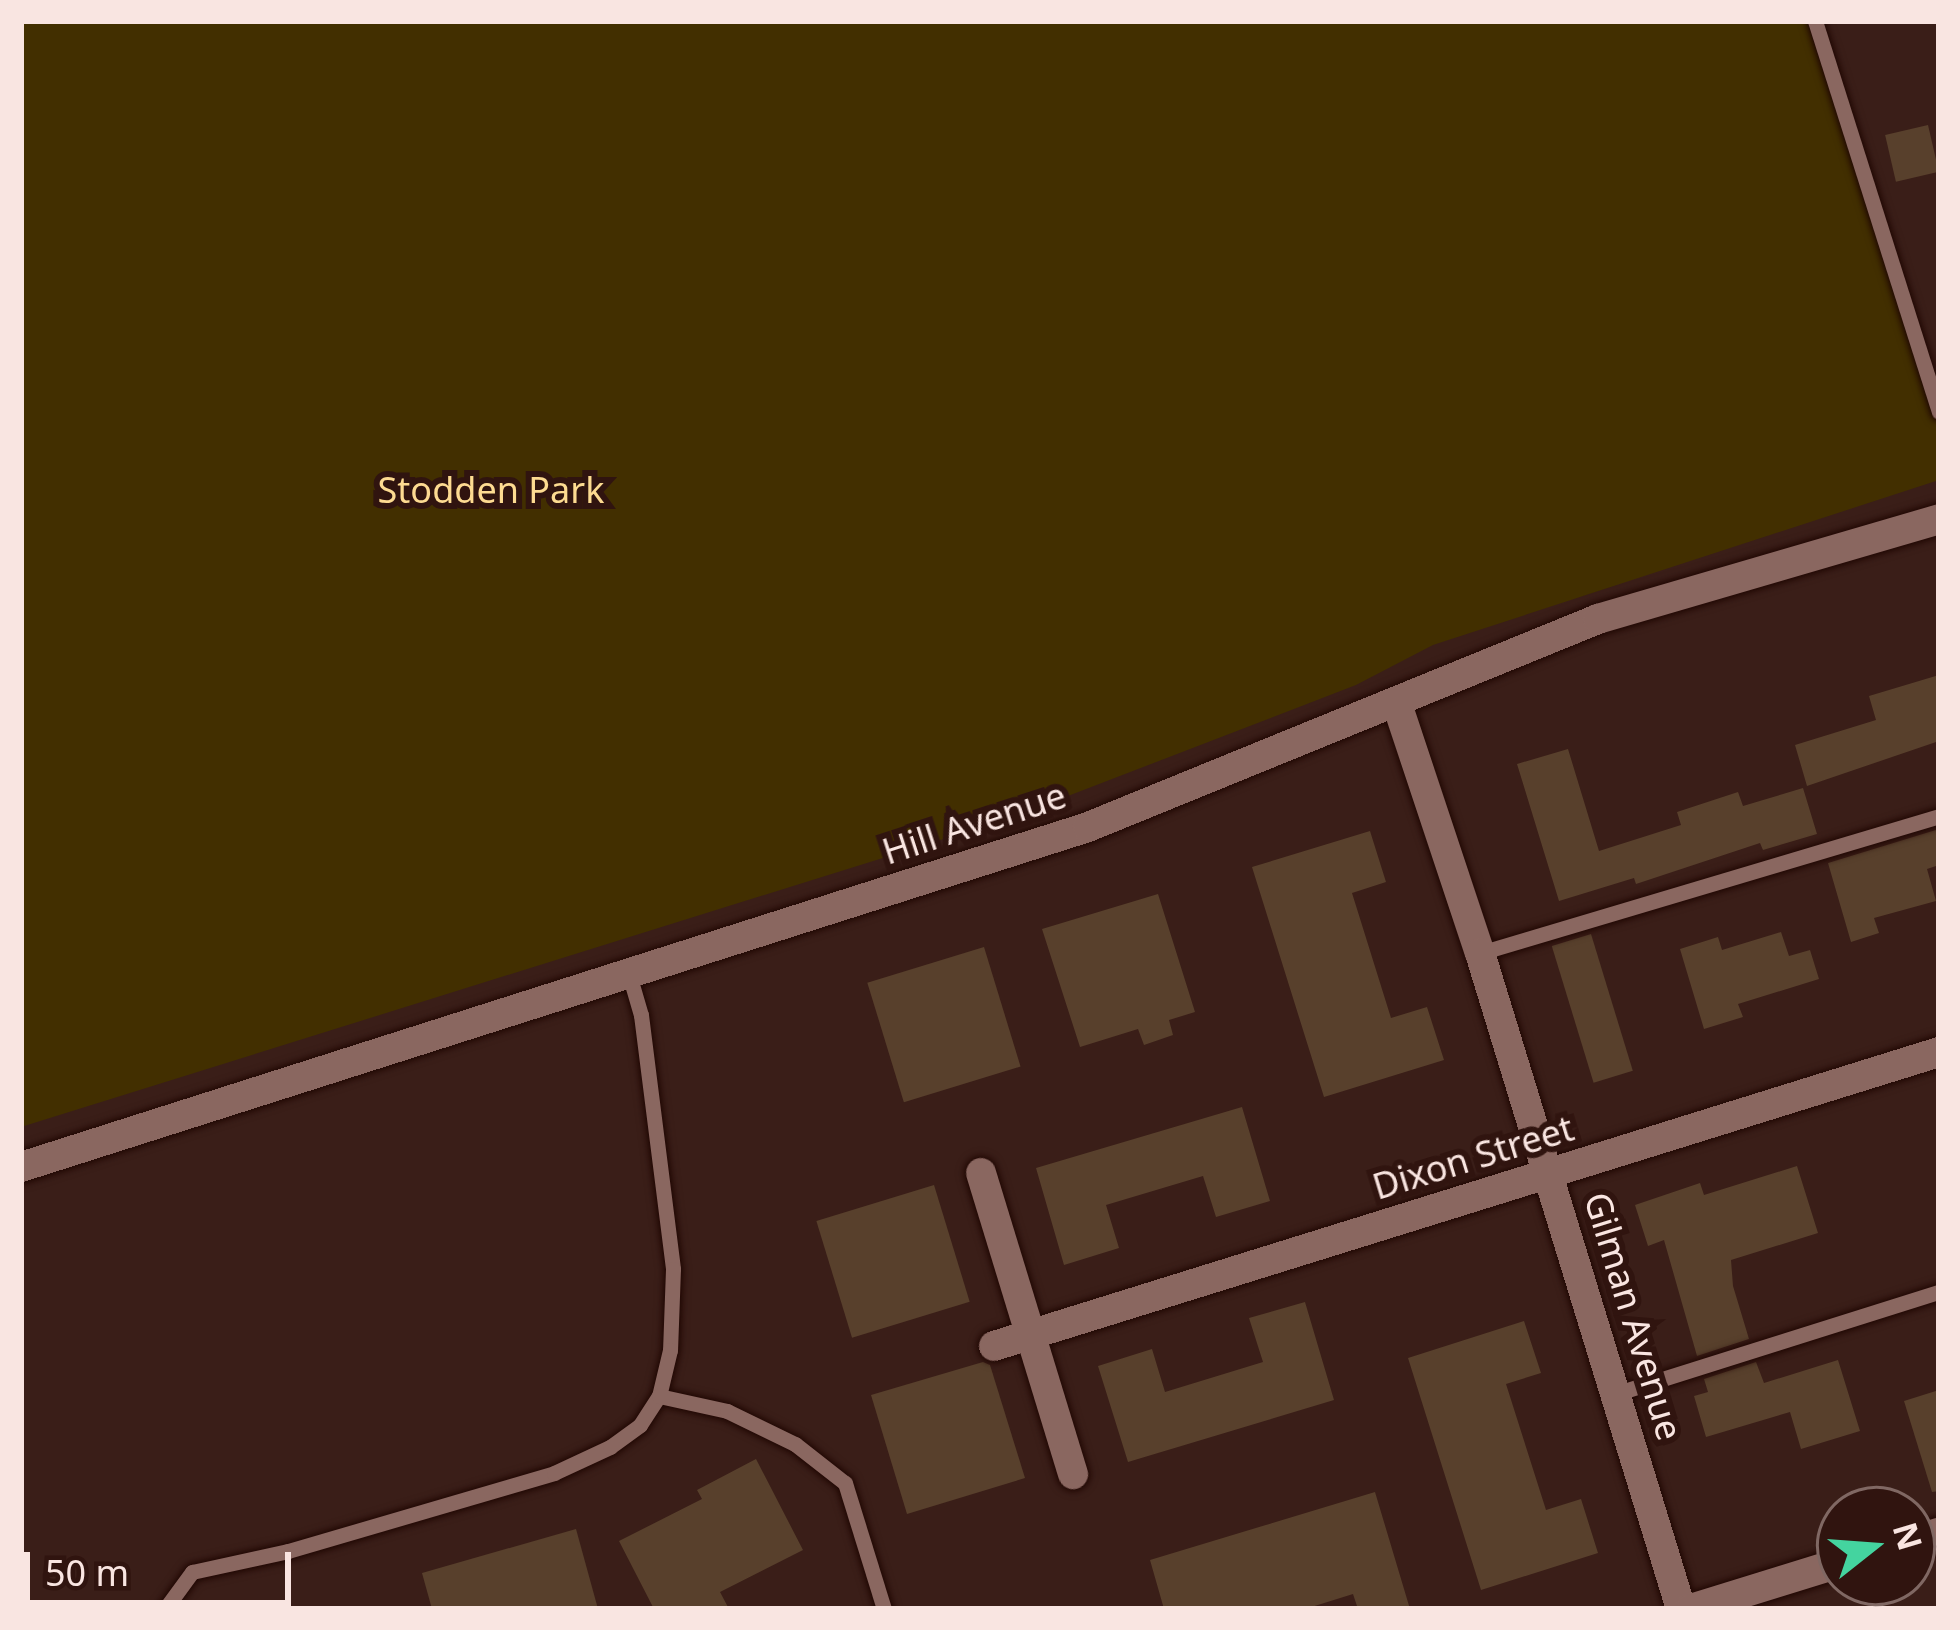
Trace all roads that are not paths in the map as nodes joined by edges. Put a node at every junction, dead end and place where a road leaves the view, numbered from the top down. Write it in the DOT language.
graph roads {
  1 [pos="1815,21"];
  2 [pos="1939,412"];
  3 [pos="1939,519"];
  4 [pos="1396,704"];
  5 [pos="1939,816"];
  6 [pos="1480,952"];
  7 [pos="629,974"];
  8 [pos="1939,1052"];
  9 [pos="21,1167"];
  10 [pos="981,1173"];
  11 [pos="1549,1174"];
  12 [pos="1939,1292"];
  13 [pos="1030,1335"];
  14 [pos="994,1346"];
  15 [pos="1618,1393"];
  16 [pos="659,1396"];
  17 [pos="1073,1474"];
  18 [pos="1816,1570"];
  19 [pos="165,1609"];
  20 [pos="884,1609"];
  21 [pos="1682,1609"];
  22 [pos="1691,1609"];
  1 -- 2 [label="lane"];
  3 -- 4 [label="street, Hill Avenue"];
  4 -- 6 [label="street, Gilman Avenue"];
  4 -- 7 [label="street, Hill Avenue"];
  5 -- 6 [label="lane"];
  6 -- 11 [label="street, Gilman Avenue"];
  7 -- 9 [label="street, Hill Avenue"];
  7 -- 16 [label="lane"];
  8 -- 11 [label="street, Dixon Street"];
  10 -- 13 [label="street"];
  11 -- 13 [label="street, Dixon Street"];
  11 -- 15 [label="street, Gilman Avenue"];
  12 -- 15 [label="lane"];
  13 -- 14 [label="street, Dixon Street"];
  13 -- 17 [label="street"];
  15 -- 21 [label="street, Gilman Avenue"];
  16 -- 19 [label="lane"];
  16 -- 20 [label="lane"];
  18 -- 22 [label="street"];
}
